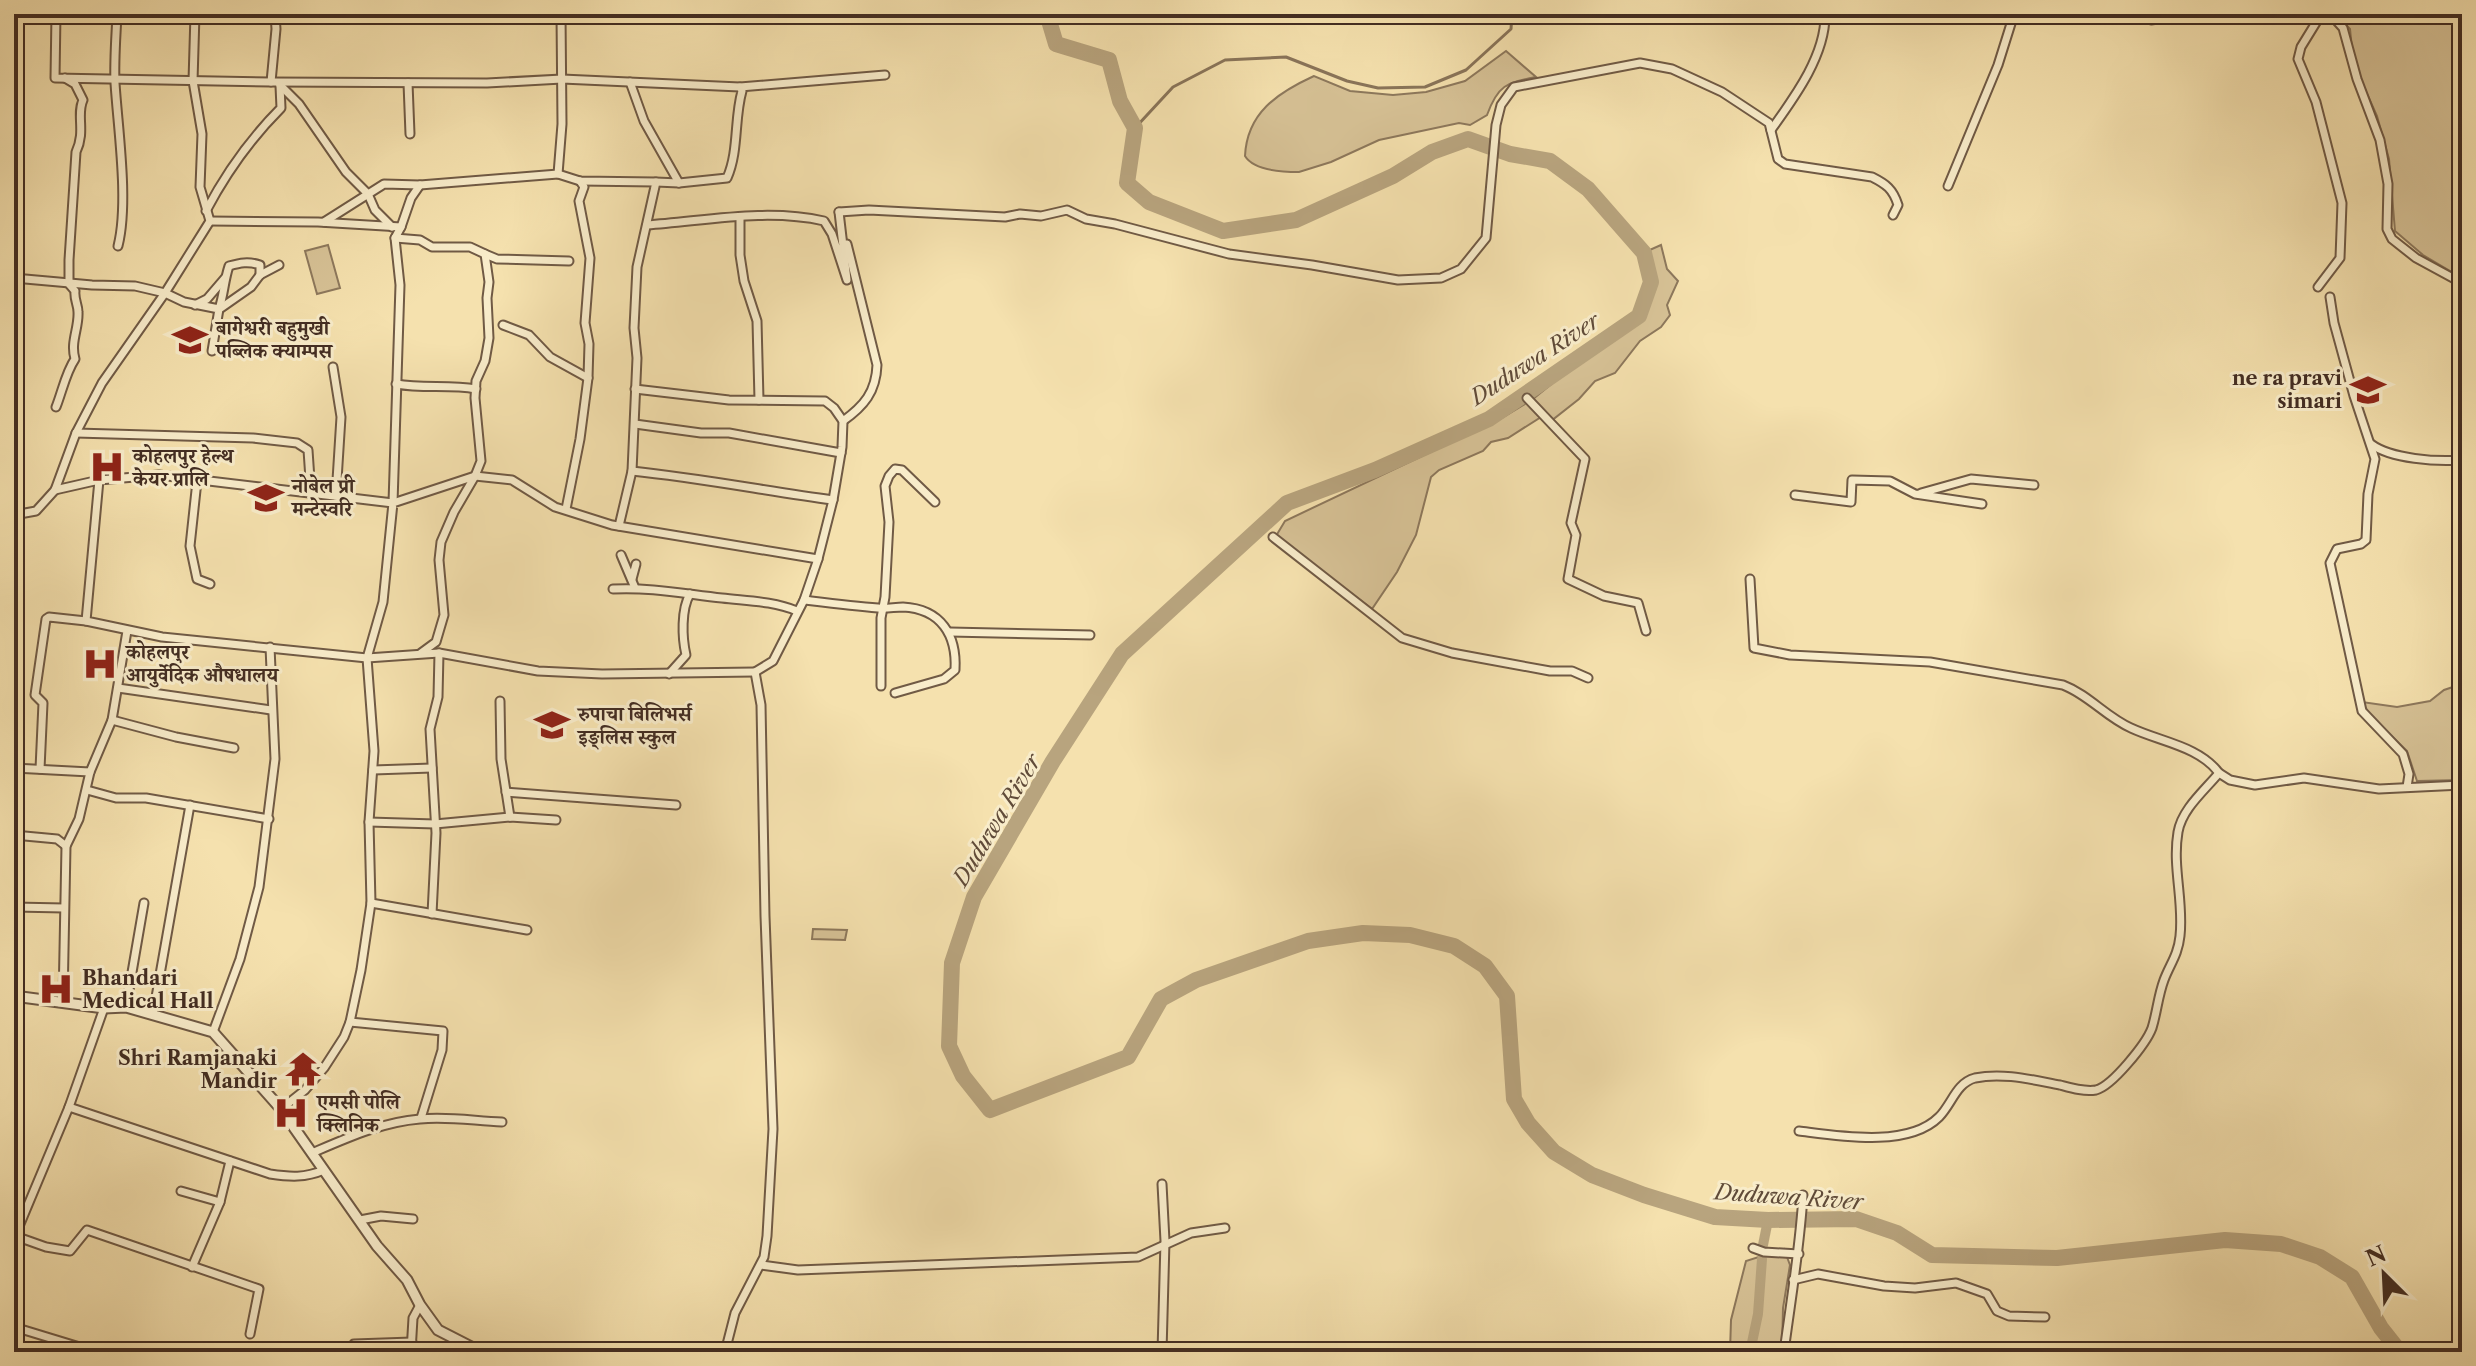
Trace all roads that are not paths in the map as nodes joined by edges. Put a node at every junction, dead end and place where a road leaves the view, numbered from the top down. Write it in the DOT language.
graph roads {
  1 [pos="56,14"];
  2 [pos="117,14"];
  3 [pos="195,14"];
  4 [pos="275,14"];
  5 [pos="561,14"];
  6 [pos="1825,14"];
  7 [pos="2014,14"];
  8 [pos="2137,14"];
  9 [pos="2159,14"];
  10 [pos="2317,14"];
  11 [pos="2326,14"];
  12 [pos="885,75"];
  13 [pos="65,78"];
  14 [pos="115,79"];
  15 [pos="562,79"];
  16 [pos="193,81"];
  17 [pos="271,82"];
  18 [pos="630,82"];
  19 [pos="408,83"];
  20 [pos="280,85"];
  21 [pos="740,87"];
  22 [pos="1771,130"];
  23 [pos="410,134"];
  24 [pos="558,174"];
  25 [pos="580,181"];
  26 [pos="656,182"];
  27 [pos="679,183"];
  28 [pos="420,185"];
  29 [pos="1948,186"];
  30 [pos="368,194"];
  31 [pos="206,211"];
  32 [pos="839,212"];
  33 [pos="1893,215"];
  34 [pos="740,217"];
  35 [pos="210,221"];
  36 [pos="324,222"];
  37 [pos="647,225"];
  38 [pos="392,227"];
  39 [pos="401,227"];
  40 [pos="395,238"];
  41 [pos="118,246"];
  42 [pos="485,254"];
  43 [pos="569,261"];
  44 [pos="279,265"];
  45 [pos="260,275"];
  46 [pos="14,278"];
  47 [pos="225,278"];
  48 [pos="2462,283"];
  49 [pos="69,284"];
  50 [pos="2318,287"];
  51 [pos="165,293"];
  52 [pos="2330,297"];
  53 [pos="195,305"];
  54 [pos="219,309"];
  55 [pos="503,325"];
  56 [pos="212,351"];
  57 [pos="333,367"];
  58 [pos="588,378"];
  59 [pos="396,384"];
  60 [pos="476,389"];
  61 [pos="635,389"];
  62 [pos="1527,398"];
  63 [pos="759,400"];
  64 [pos="56,407"];
  65 [pos="843,421"];
  66 [pos="635,424"];
  67 [pos="76,433"];
  68 [pos="2371,444"];
  69 [pos="841,453"];
  70 [pos="2462,460"];
  71 [pos="632,471"];
  72 [pos="475,476"];
  73 [pos="99,480"];
  74 [pos="197,481"];
  75 [pos="2034,485"];
  76 [pos="55,490"];
  77 [pos="311,494"];
  78 [pos="1915,494"];
  79 [pos="1795,495"];
  80 [pos="336,496"];
  81 [pos="833,500"];
  82 [pos="935,502"];
  83 [pos="393,503"];
  84 [pos="1982,504"];
  85 [pos="566,509"];
  86 [pos="14,515"];
  87 [pos="619,526"];
  88 [pos="1273,537"];
  89 [pos="621,555"];
  90 [pos="818,559"];
  91 [pos="636,564"];
  92 [pos="632,579"];
  93 [pos="1750,579"];
  94 [pos="210,584"];
  95 [pos="635,588"];
  96 [pos="613,589"];
  97 [pos="690,594"];
  98 [pos="804,600"];
  99 [pos="883,609"];
  100 [pos="797,611"];
  101 [pos="86,621"];
  102 [pos="127,631"];
  103 [pos="1646,631"];
  104 [pos="950,632"];
  105 [pos="1090,635"];
  106 [pos="270,647"];
  107 [pos="439,653"];
  108 [pos="420,654"];
  109 [pos="367,658"];
  110 [pos="755,672"];
  111 [pos="669,674"];
  112 [pos="1588,678"];
  113 [pos="881,686"];
  114 [pos="118,688"];
  115 [pos="895,693"];
  116 [pos="500,701"];
  117 [pos="271,710"];
  118 [pos="112,720"];
  119 [pos="234,748"];
  120 [pos="14,768"];
  121 [pos="432,768"];
  122 [pos="40,769"];
  123 [pos="373,770"];
  124 [pos="90,772"];
  125 [pos="2219,773"];
  126 [pos="2462,785"];
  127 [pos="2407,787"];
  128 [pos="87,790"];
  129 [pos="506,792"];
  130 [pos="190,805"];
  131 [pos="676,805"];
  132 [pos="510,817"];
  133 [pos="269,819"];
  134 [pos="556,820"];
  135 [pos="369,822"];
  136 [pos="435,824"];
  137 [pos="14,835"];
  138 [pos="66,846"];
  139 [pos="144,903"];
  140 [pos="371,903"];
  141 [pos="14,907"];
  142 [pos="64,908"];
  143 [pos="432,914"];
  144 [pos="527,930"];
  145 [pos="14,996"];
  146 [pos="63,1002"];
  147 [pos="126,1007"];
  148 [pos="104,1008"];
  149 [pos="153,1014"];
  150 [pos="350,1022"];
  151 [pos="213,1032"];
  152 [pos="69,1107"];
  153 [pos="281,1109"];
  154 [pos="421,1118"];
  155 [pos="502,1122"];
  156 [pos="1799,1131"];
  157 [pos="312,1153"];
  158 [pos="230,1161"];
  159 [pos="324,1170"];
  160 [pos="1162,1184"];
  161 [pos="181,1191"];
  162 [pos="1803,1195"];
  163 [pos="220,1202"];
  164 [pos="413,1219"];
  165 [pos="360,1220"];
  166 [pos="1225,1228"];
  167 [pos="15,1237"];
  168 [pos="1165,1244"];
  169 [pos="1753,1248"];
  170 [pos="1799,1254"];
  171 [pos="761,1265"];
  172 [pos="192,1267"];
  173 [pos="1793,1280"];
  174 [pos="420,1305"];
  175 [pos="2045,1317"];
  176 [pos="14,1327"];
  177 [pos="250,1334"];
  178 [pos="412,1342"];
  179 [pos="83,1348"];
  180 [pos="353,1352"];
  181 [pos="411,1352"];
  182 [pos="481,1352"];
  183 [pos="725,1352"];
  184 [pos="1162,1352"];
  185 [pos="1784,1352"];
  1 -- 13 [label="street"];
  2 -- 14 [label="street"];
  3 -- 16 [label="street"];
  4 -- 17 [label="street"];
  5 -- 15 [label="street"];
  6 -- 22 [label="street"];
  7 -- 29 [label="street"];
  8 -- 9 [label="street"];
  10 -- 50 [label="street"];
  11 -- 48 [label="street"];
  12 -- 21 [label="street"];
  13 -- 14 [label="street"];
  13 -- 49 [label="street"];
  14 -- 16 [label="street"];
  14 -- 41 [label="street"];
  15 -- 18 [label="street"];
  15 -- 19 [label="street"];
  15 -- 24 [label="street"];
  16 -- 17 [label="street"];
  16 -- 31 [label="street"];
  17 -- 19 [label="street"];
  17 -- 20 [label="street"];
  18 -- 21 [label="street"];
  18 -- 27 [label="street"];
  19 -- 23 [label="street"];
  20 -- 30 [label="street"];
  20 -- 31 [label="street"];
  21 -- 27 [label="street"];
  22 -- 32 [label="street"];
  22 -- 33 [label="street"];
  24 -- 25 [label="street"];
  24 -- 28 [label="street"];
  25 -- 26 [label="street"];
  25 -- 58 [label="street"];
  26 -- 27 [label="street"];
  26 -- 37 [label="street"];
  28 -- 30 [label="street"];
  28 -- 39 [label="street"];
  30 -- 36 [label="street"];
  30 -- 38 [label="street"];
  31 -- 35 [label="street"];
  32 -- 34 [label="street"];
  32 -- 65 [label="street"];
  34 -- 37 [label="street"];
  34 -- 63 [label="street"];
  35 -- 36 [label="street"];
  35 -- 51 [label="street"];
  36 -- 38 [label="street"];
  37 -- 61 [label="street"];
  38 -- 39 [label="street"];
  39 -- 40 [label="street"];
  40 -- 42 [label="street"];
  40 -- 59 [label="street"];
  42 -- 43 [label="street"];
  42 -- 60 [label="street"];
  44 -- 45 [label="street"];
  45 -- 47 [label="street"];
  45 -- 54 [label="street"];
  46 -- 49 [label="street"];
  47 -- 53 [label="street"];
  47 -- 54 [label="street"];
  49 -- 51 [label="street"];
  49 -- 64 [label="street"];
  51 -- 53 [label="street"];
  51 -- 67 [label="street"];
  52 -- 68 [label="street"];
  53 -- 54 [label="street"];
  54 -- 56 [label="street"];
  55 -- 58 [label="street"];
  57 -- 80 [label="street"];
  58 -- 85 [label="street"];
  59 -- 60 [label="street"];
  59 -- 83 [label="street"];
  60 -- 72 [label="street"];
  61 -- 63 [label="street"];
  61 -- 66 [label="street"];
  62 -- 103 [label="street"];
  63 -- 65 [label="street"];
  65 -- 69 [label="street"];
  66 -- 69 [label="street"];
  66 -- 71 [label="street"];
  67 -- 76 [label="street"];
  67 -- 77 [label="street"];
  68 -- 70 [label="street"];
  68 -- 127 [label="street"];
  69 -- 81 [label="street"];
  71 -- 81 [label="street"];
  71 -- 87 [label="street"];
  72 -- 83 [label="street"];
  72 -- 85 [label="street"];
  72 -- 108 [label="street"];
  73 -- 74 [label="street"];
  73 -- 76 [label="street"];
  73 -- 101 [label="street"];
  74 -- 77 [label="street"];
  74 -- 94 [label="street"];
  75 -- 78 [label="street"];
  76 -- 86 [label="street"];
  77 -- 80 [label="street"];
  78 -- 79 [label="street"];
  78 -- 84 [label="street"];
  80 -- 83 [label="street"];
  81 -- 90 [label="street"];
  82 -- 99 [label="street"];
  83 -- 109 [label="street"];
  85 -- 87 [label="street"];
  87 -- 90 [label="street"];
  88 -- 112 [label="street"];
  89 -- 92 [label="street"];
  90 -- 98 [label="street"];
  91 -- 92 [label="street"];
  92 -- 95 [label="street"];
  93 -- 125 [label="street"];
  95 -- 96 [label="street"];
  95 -- 97 [label="street"];
  97 -- 100 [label="street"];
  97 -- 111 [label="street"];
  98 -- 99 [label="street"];
  98 -- 100 [label="street"];
  99 -- 104 [label="street"];
  99 -- 113 [label="street"];
  100 -- 110 [label="street"];
  101 -- 102 [label="street"];
  101 -- 122 [label="street"];
  102 -- 106 [label="street"];
  102 -- 114 [label="street"];
  104 -- 105 [label="street"];
  104 -- 115 [label="street"];
  106 -- 109 [label="street"];
  106 -- 117 [label="street"];
  107 -- 108 [label="street"];
  107 -- 111 [label="street"];
  107 -- 121 [label="street"];
  108 -- 109 [label="street"];
  109 -- 123 [label="street"];
  110 -- 111 [label="street"];
  110 -- 171 [label="street"];
  114 -- 117 [label="street"];
  114 -- 118 [label="street"];
  116 -- 129 [label="street"];
  117 -- 133 [label="street"];
  118 -- 119 [label="street"];
  118 -- 124 [label="street"];
  120 -- 122 [label="street"];
  121 -- 123 [label="street"];
  121 -- 136 [label="street"];
  122 -- 124 [label="street"];
  123 -- 135 [label="street"];
  124 -- 128 [label="street"];
  125 -- 127 [label="street"];
  125 -- 156 [label="street"];
  126 -- 127 [label="street"];
  128 -- 130 [label="street"];
  128 -- 138 [label="street"];
  129 -- 131 [label="street"];
  129 -- 132 [label="street"];
  130 -- 133 [label="street"];
  130 -- 149 [label="street"];
  132 -- 134 [label="street"];
  132 -- 136 [label="street"];
  133 -- 151 [label="street"];
  135 -- 136 [label="street"];
  135 -- 140 [label="street"];
  136 -- 143 [label="street"];
  137 -- 138 [label="street"];
  138 -- 142 [label="street"];
  139 -- 147 [label="street"];
  140 -- 143 [label="street"];
  140 -- 150 [label="street"];
  141 -- 142 [label="street"];
  142 -- 146 [label="street"];
  143 -- 144 [label="street"];
  145 -- 146 [label="street"];
  146 -- 148 [label="street"];
  147 -- 148 [label="street"];
  147 -- 149 [label="street"];
  148 -- 152 [label="street"];
  149 -- 151 [label="street"];
  150 -- 153 [label="street"];
  150 -- 154 [label="street"];
  151 -- 153 [label="street"];
  152 -- 158 [label="street"];
  152 -- 167 [label="street"];
  153 -- 157 [label="street"];
  154 -- 155 [label="street"];
  154 -- 157 [label="street"];
  157 -- 159 [label="street"];
  158 -- 159 [label="street"];
  158 -- 163 [label="street"];
  159 -- 165 [label="street"];
  160 -- 168 [label="street"];
  161 -- 163 [label="street"];
  162 -- 170 [label="street"];
  163 -- 172 [label="street"];
  164 -- 165 [label="street"];
  165 -- 174 [label="street"];
  166 -- 168 [label="street"];
  167 -- 172 [label="street"];
  168 -- 171 [label="street"];
  168 -- 184 [label="street"];
  169 -- 170 [label="street"];
  170 -- 173 [label="street"];
  171 -- 183 [label="street"];
  172 -- 177 [label="street"];
  173 -- 175 [label="street"];
  173 -- 185 [label="street"];
  174 -- 178 [label="street"];
  174 -- 182 [label="street"];
  176 -- 179 [label="street"];
  178 -- 180 [label="street"];
  178 -- 181 [label="street"];
}
